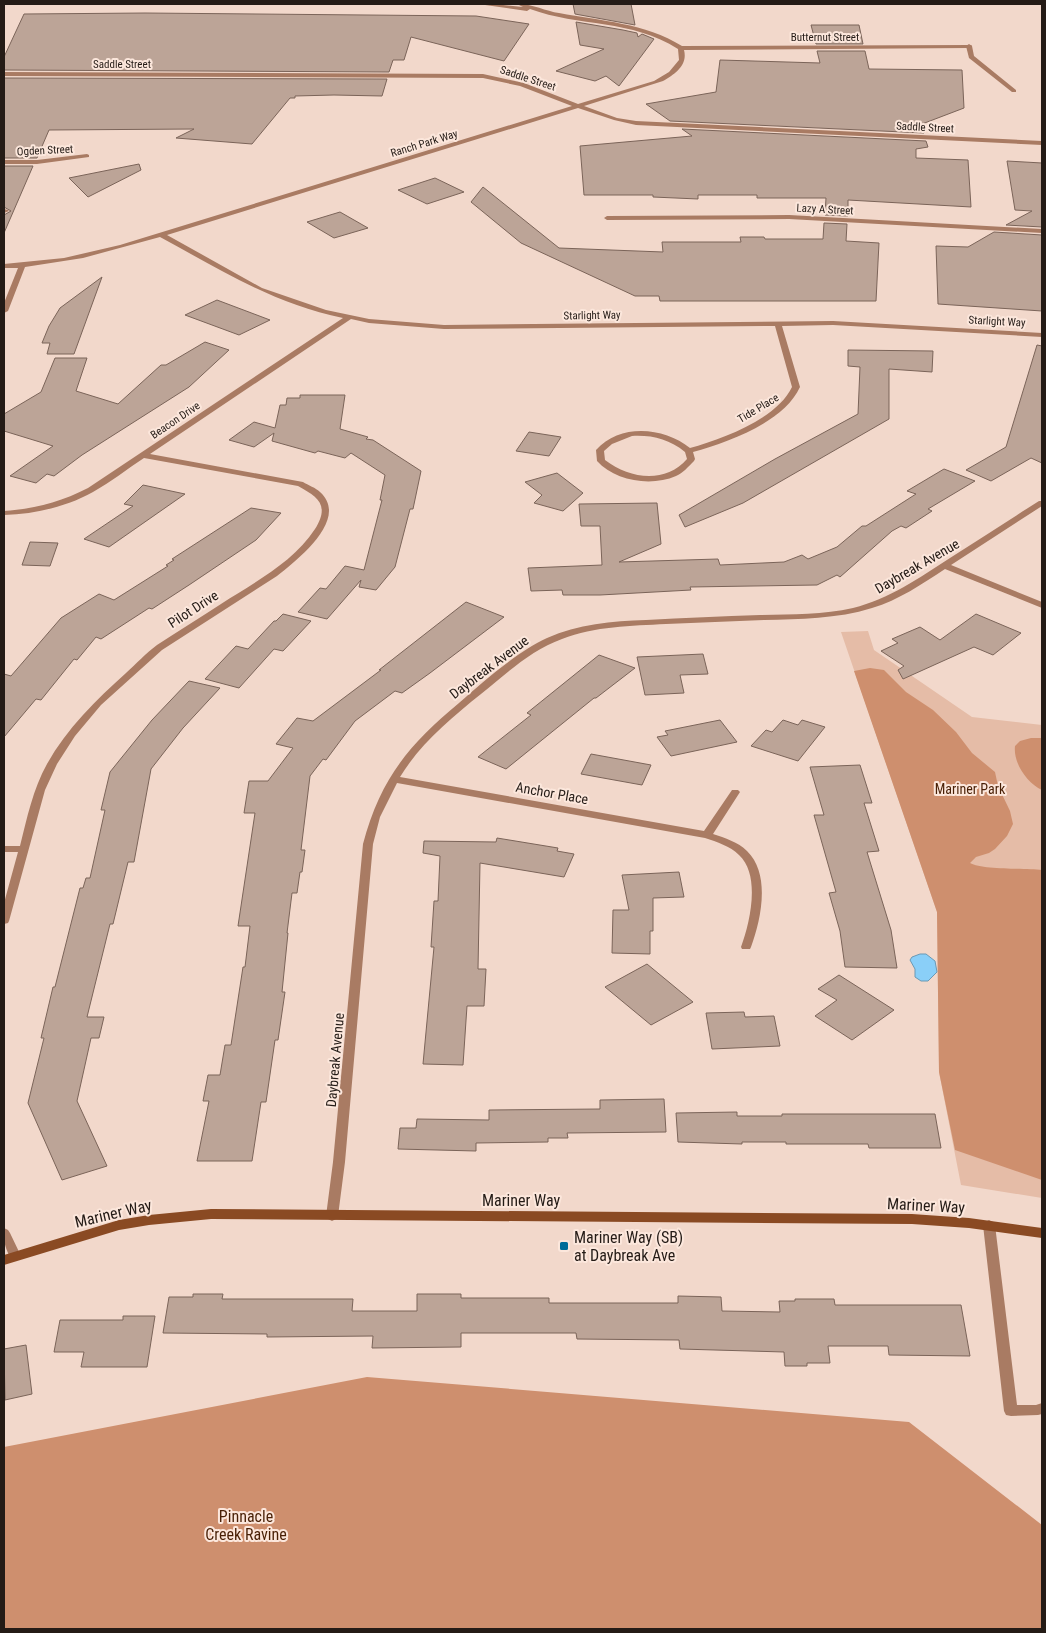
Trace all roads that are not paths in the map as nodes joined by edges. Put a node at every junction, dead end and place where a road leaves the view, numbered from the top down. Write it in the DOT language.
graph roads {
  1 [pos="481,4"];
  2 [pos="520,4"];
  3 [pos="552,13"];
  4 [pos="681,48"];
  5 [pos="4,74"];
  6 [pos="1014,91"];
  7 [pos="579,106"];
  8 [pos="1042,143"];
  9 [pos="87,156"];
  10 [pos="4,162"];
  11 [pos="607,218"];
  12 [pos="1042,231"];
  13 [pos="161,234"];
  14 [pos="4,266"];
  15 [pos="22,266"];
  16 [pos="4,311"];
  17 [pos="348,318"];
  18 [pos="778,323"];
  19 [pos="1042,335"];
  20 [pos="689,450"];
  21 [pos="142,455"];
  22 [pos="1042,503"];
  23 [pos="4,513"];
  24 [pos="946,566"];
  25 [pos="1042,604"];
  26 [pos="393,779"];
  27 [pos="735,792"];
  28 [pos="707,835"];
  29 [pos="4,849"];
  30 [pos="24,849"];
  31 [pos="4,922"];
  32 [pos="746,946"];
  33 [pos="332,1216"];
  34 [pos="989,1225"];
  35 [pos="4,1233"];
  36 [pos="1042,1233"];
  37 [pos="9,1258"];
  38 [pos="1042,1408"];
  1 -- 3 [label="street"];
  2 -- 3 [label="street"];
  3 -- 4 [label="street"];
  4 -- 6 [label="street, Butternut Street"];
  4 -- 7 [label="street, Ranch Park Way"];
  5 -- 7 [label="street, Saddle Street"];
  7 -- 8 [label="street, Saddle Street"];
  7 -- 13 [label="street, Ranch Park Way"];
  9 -- 10 [label="street, Ogden Street"];
  11 -- 12 [label="street, Lazy A Street"];
  13 -- 15 [label="street, Ranch Park Way"];
  13 -- 17 [label="street, Starlight Way"];
  14 -- 15 [label="street, Ranch Park Way"];
  15 -- 16 [label="street"];
  17 -- 18 [label="street, Starlight Way"];
  17 -- 21 [label="street, Beacon Drive"];
  18 -- 19 [label="street, Starlight Way"];
  18 -- 20 [label="street, Tide Place"];
  20 -- 20 [label="street"];
  21 -- 23 [label="street, Beacon Drive"];
  21 -- 30 [label="street, Pilot Drive"];
  22 -- 24 [label="street, Daybreak Avenue"];
  24 -- 25 [label="street"];
  24 -- 26 [label="street, Daybreak Avenue"];
  26 -- 28 [label="street, Anchor Place"];
  26 -- 33 [label="street, Daybreak Avenue"];
  27 -- 28 [label="street"];
  28 -- 32 [label="street, Anchor Place"];
  29 -- 30 [label="street"];
  30 -- 31 [label="street, Pilot Drive"];
  33 -- 34 [label="main road, Mariner Way"];
  33 -- 37 [label="main road, Mariner Way"];
  34 -- 36 [label="main road, Mariner Way"];
  34 -- 38 [label="street"];
  35 -- 37 [label="street"];
}
